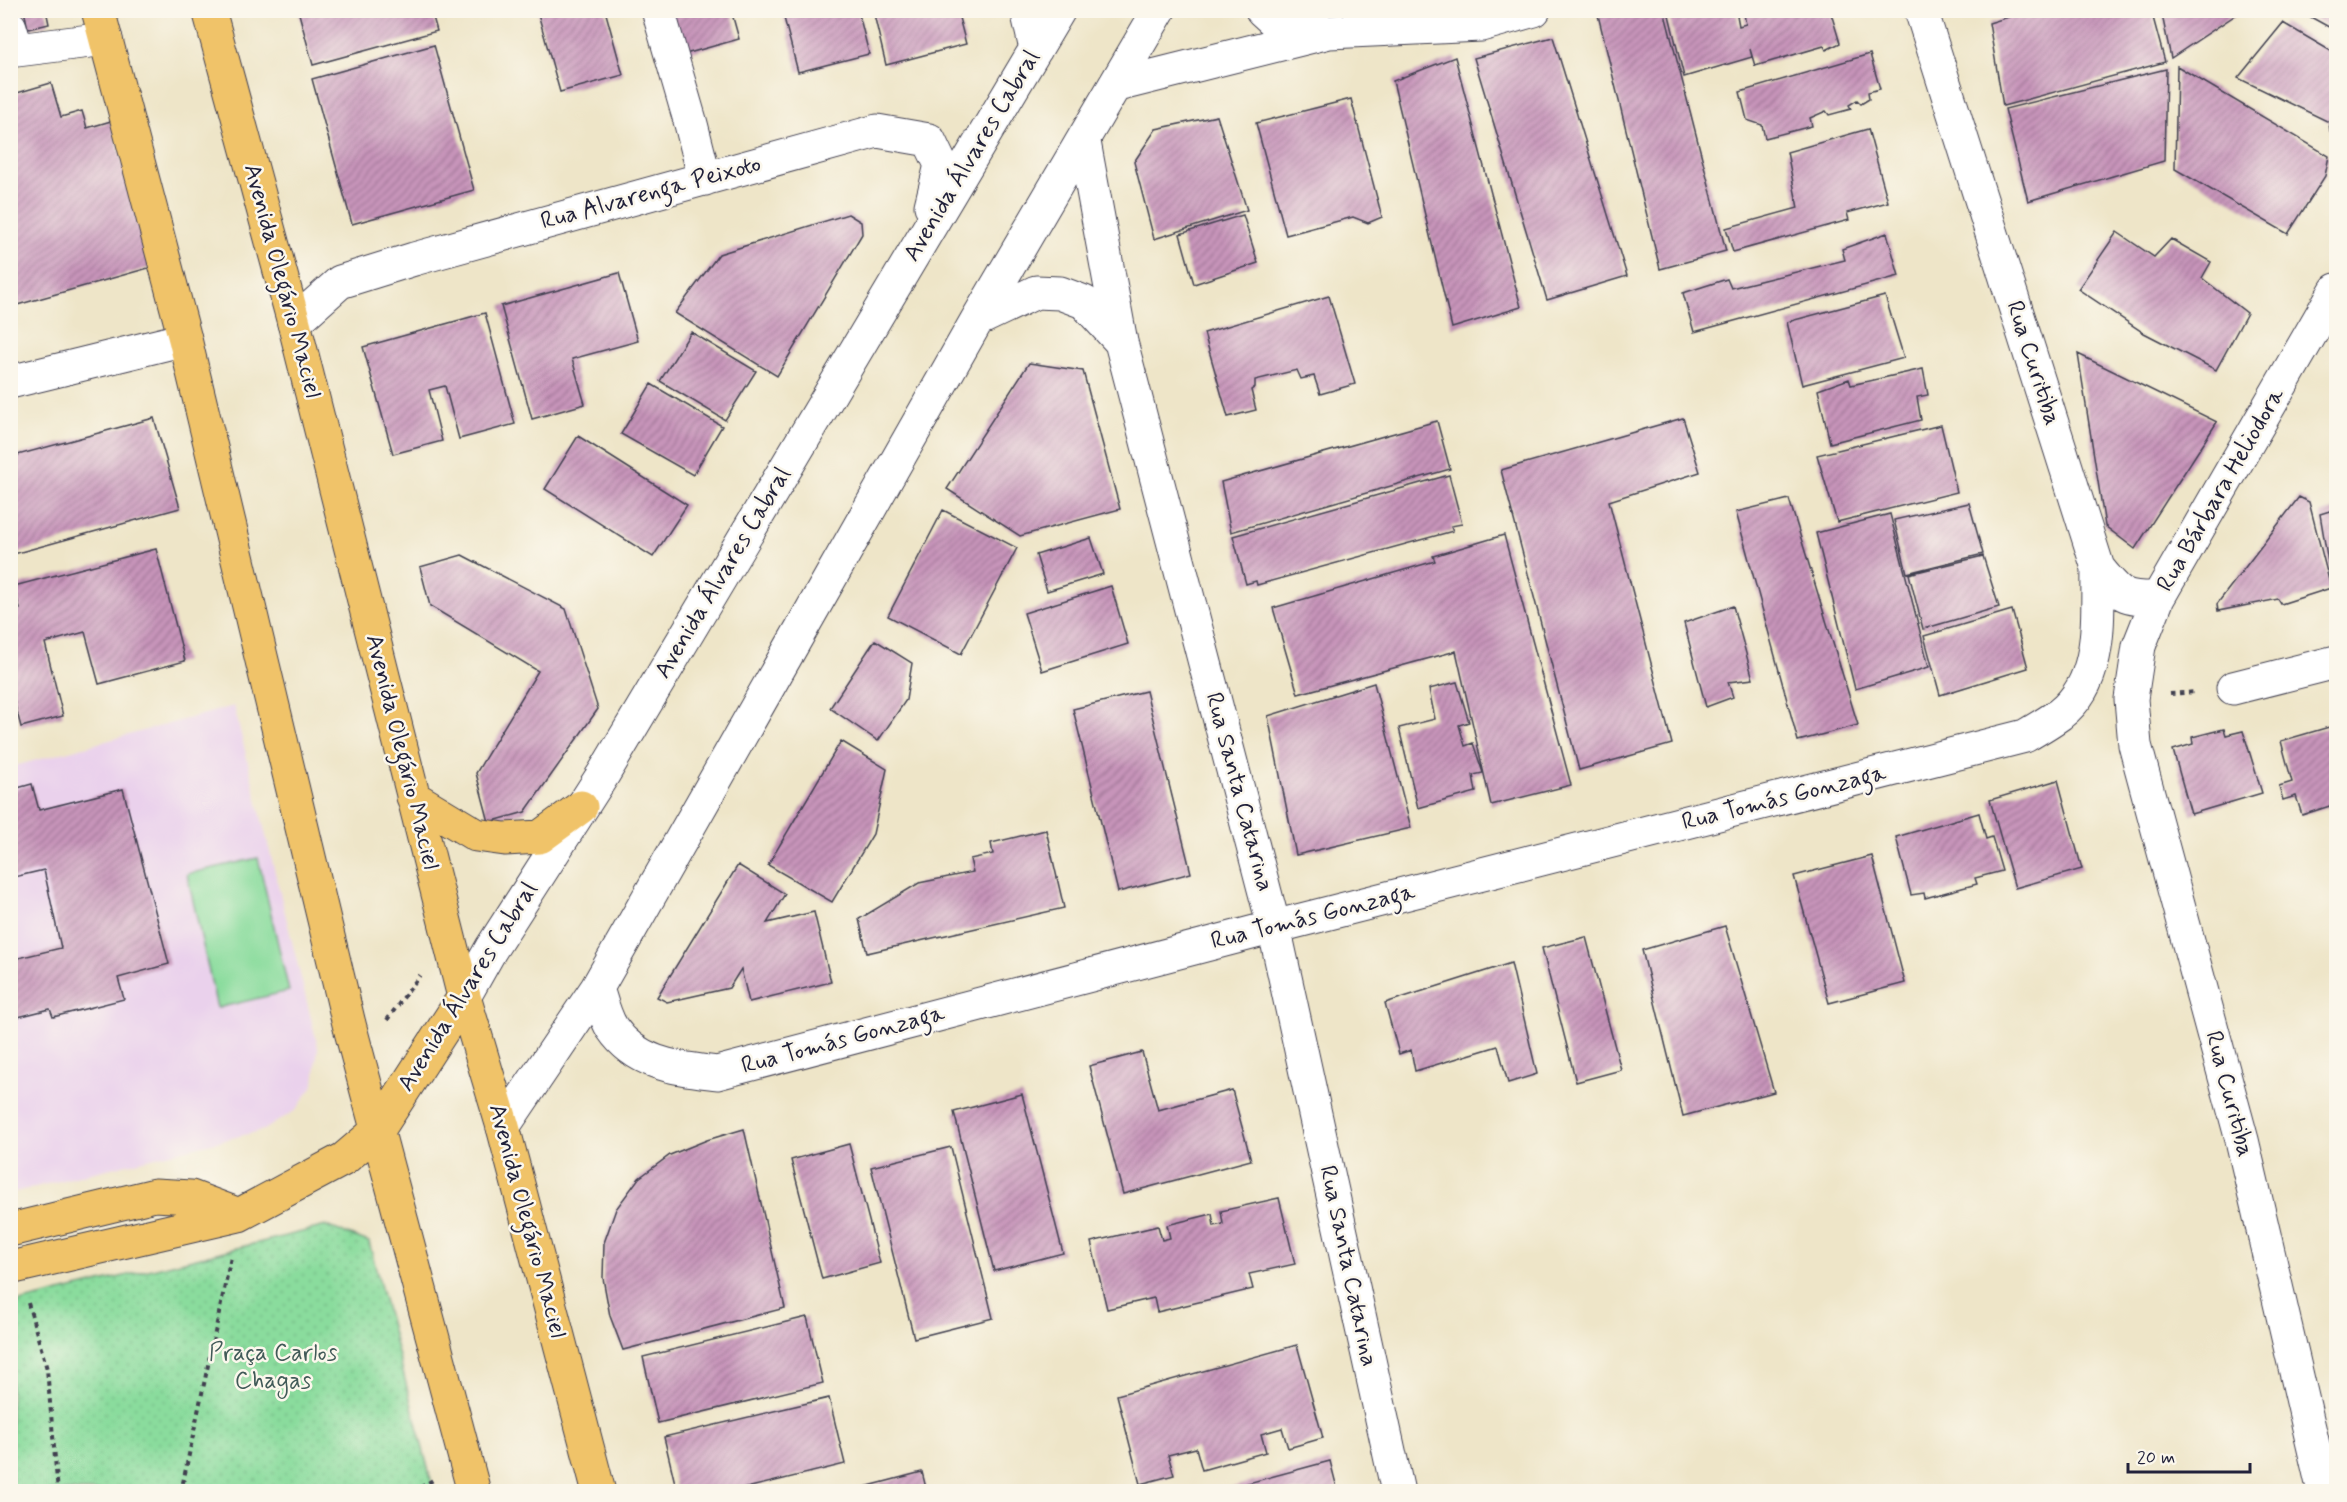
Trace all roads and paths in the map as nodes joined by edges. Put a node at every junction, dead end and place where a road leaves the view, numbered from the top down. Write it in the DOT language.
graph roads {
  1 [pos="209,10"];
  2 [pos="658,10"];
  3 [pos="1027,10"];
  4 [pos="1059,10"];
  5 [pos="1159,10"];
  6 [pos="1262,10"];
  7 [pos="1534,10"];
  8 [pos="1921,10"];
  9 [pos="102,25"];
  10 [pos="10,27"];
  11 [pos="1329,32"];
  12 [pos="1036,49"];
  13 [pos="1117,85"];
  14 [pos="1084,141"];
  15 [pos="705,179"];
  16 [pos="925,233"];
  17 [pos="2337,290"];
  18 [pos="977,320"];
  19 [pos="294,323"];
  20 [pos="185,339"];
  21 [pos="1121,342"];
  22 [pos="10,382"];
  23 [pos="2098,568"];
  24 [pos="2158,598"];
  25 [pos="2337,662"];
  26 [pos="2233,688"];
  27 [pos="2131,699"];
  28 [pos="2062,713"];
  29 [pos="414,797"];
  30 [pos="581,807"];
  31 [pos="1274,927"];
  32 [pos="448,936"];
  33 [pos="597,988"];
  34 [pos="464,997"];
  35 [pos="358,1059"];
  36 [pos="503,1127"];
  37 [pos="378,1130"];
  38 [pos="239,1215"];
  39 [pos="10,1230"];
  40 [pos="14,1267"];
  41 [pos="58,1491"];
  42 [pos="182,1491"];
  43 [pos="474,1491"];
  44 [pos="599,1491"];
  45 [pos="1398,1491"];
  46 [pos="2324,1491"];
  1 -- 19 [label="main road, Avenida Olegário Maciel"];
  2 -- 15 [label="street"];
  3 -- 12 [label="street"];
  4 -- 12 [label="street, Avenida Álvares Cabral"];
  5 -- 13 [label="street"];
  6 -- 11 [label="street"];
  7 -- 11 [label="street"];
  8 -- 23 [label="street, Rua Curitiba"];
  9 -- 10 [label="street"];
  9 -- 20 [label="main road"];
  11 -- 13 [label="street"];
  12 -- 16 [label="street, Avenida Álvares Cabral"];
  13 -- 14 [label="street"];
  14 -- 18 [label="street"];
  14 -- 21 [label="street, Rua Santa Catarina"];
  15 -- 16 [label="street, Rua Alvarenga Peixoto"];
  15 -- 19 [label="street, Rua Alvarenga Peixoto"];
  16 -- 30 [label="street, Avenida Álvares Cabral"];
  17 -- 24 [label="street, Rua Bárbara Heliodora"];
  18 -- 21 [label="street, Rua Santa Catarina"];
  18 -- 33 [label="street"];
  19 -- 29 [label="main road, Avenida Olegário Maciel"];
  20 -- 22 [label="street"];
  20 -- 35 [label="main road"];
  21 -- 31 [label="street, Rua Santa Catarina"];
  23 -- 24 [label="street"];
  23 -- 28 [label="street, Rua Curitiba"];
  24 -- 27 [label="street, Rua Bárbara Heliodora"];
  25 -- 26 [label="street"];
  26 -- 27 [label="path"];
  27 -- 46 [label="street, Rua Curitiba"];
  28 -- 31 [label="street, Rua Tomás Gonzaga"];
  29 -- 30 [label="main road"];
  29 -- 32 [label="main road, Avenida Olegário Maciel"];
  30 -- 34 [label="street, Avenida Álvares Cabral"];
  31 -- 33 [label="street, Rua Tomás Gonzaga"];
  31 -- 45 [label="street, Rua Santa Catarina"];
  32 -- 34 [label="main road, Avenida Olegário Maciel"];
  32 -- 35 [label="path"];
  33 -- 36 [label="street"];
  34 -- 36 [label="main road, Avenida Olegário Maciel"];
  34 -- 37 [label="main road, Avenida Álvares Cabral"];
  35 -- 37 [label="main road"];
  36 -- 44 [label="main road, Avenida Olegário Maciel"];
  37 -- 38 [label="main road, Avenida Álvares Cabral"];
  37 -- 43 [label="main road"];
  38 -- 39 [label="main road"];
  38 -- 40 [label="main road, Avenida Álvares Cabral"];
  38 -- 42 [label="path"];
  40 -- 41 [label="path"];
}
